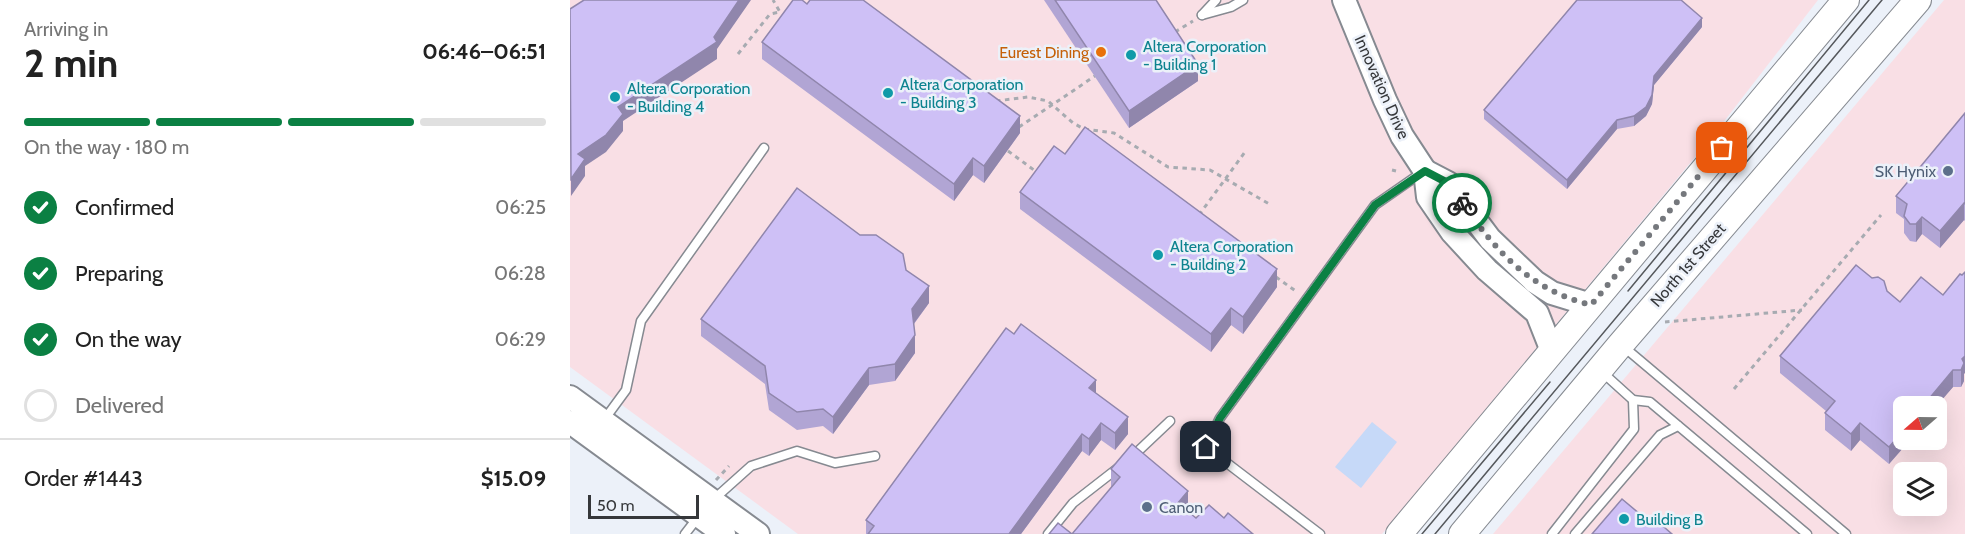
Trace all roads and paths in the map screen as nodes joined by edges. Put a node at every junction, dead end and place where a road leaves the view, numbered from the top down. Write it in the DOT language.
graph roads {
  1 [pos="773,0"];
  2 [pos="1216,0"];
  3 [pos="1243,0"];
  4 [pos="1344,0"];
  5 [pos="1846,0"];
  6 [pos="1918,0"];
  7 [pos="1202,15"];
  8 [pos="1169,36"];
  9 [pos="738,54"];
  10 [pos="1095,76"];
  11 [pos="991,101"];
  12 [pos="1073,123"];
  13 [pos="1015,130"];
  14 [pos="1084,134"];
  15 [pos="764,148"];
  16 [pos="1008,151"];
  17 [pos="1245,152"];
  18 [pos="1425,171"];
  19 [pos="1044,177"];
  20 [pos="1228,178"];
  21 [pos="1271,205"];
  22 [pos="1881,215"];
  23 [pos="1197,218"];
  24 [pos="1271,273"];
  25 [pos="1306,298"];
  26 [pos="1591,305"];
  27 [pos="1803,310"];
  28 [pos="1660,323"];
  29 [pos="1621,344"];
  30 [pos="1552,351"];
  31 [pos="1599,370"];
  32 [pos="1734,389"];
  33 [pos="570,397"];
  34 [pos="1633,400"];
  35 [pos="570,422"];
  36 [pos="1170,422"];
  37 [pos="1678,426"];
  38 [pos="597,429"];
  39 [pos="875,456"];
  40 [pos="729,466"];
  41 [pos="708,500"];
  42 [pos="685,534"];
  43 [pos="724,534"];
  44 [pos="758,534"];
  45 [pos="1048,534"];
  46 [pos="1320,534"];
  47 [pos="1399,534"];
  48 [pos="1462,534"];
  49 [pos="1552,534"];
  50 [pos="1575,534"];
  51 [pos="1807,534"];
  52 [pos="1846,534"];
  1 -- 9 [label="path"];
  2 -- 7 [label="lane"];
  3 -- 7 [label="lane"];
  4 -- 18 [label="street, Innovation Drive"];
  5 -- 26 [label="main road"];
  6 -- 29 [label="main road, North 1st Street"];
  7 -- 8 [label="path"];
  10 -- 13 [label="path, bridge"];
  11 -- 12 [label="path"];
  12 -- 14 [label="path"];
  12 -- 20 [label="path"];
  15 -- 38 [label="lane"];
  16 -- 19 [label="path"];
  17 -- 20 [label="path"];
  18 -- 25 [label="lane"];
  18 -- 26 [label="street, Innovation Drive"];
  18 -- 30 [label="street, Innovation Drive"];
  20 -- 21 [label="path"];
  20 -- 23 [label="path"];
  22 -- 27 [label="path"];
  24 -- 25 [label="path"];
  25 -- 46 [label="lane"];
  26 -- 30 [label="main road"];
  27 -- 28 [label="path"];
  27 -- 32 [label="path"];
  29 -- 31 [label="main road, North 1st Street"];
  29 -- 52 [label="lane"];
  30 -- 47 [label="main road"];
  31 -- 34 [label="lane"];
  31 -- 48 [label="main road, North 1st Street"];
  33 -- 38 [label="street"];
  34 -- 37 [label="lane"];
  34 -- 49 [label="lane"];
  35 -- 38 [label="street"];
  36 -- 45 [label="lane"];
  37 -- 50 [label="lane"];
  37 -- 51 [label="lane"];
  38 -- 41 [label="street"];
  39 -- 41 [label="lane"];
  40 -- 41 [label="path"];
  41 -- 42 [label="lane"];
  41 -- 43 [label="street"];
  41 -- 44 [label="street"];
}
